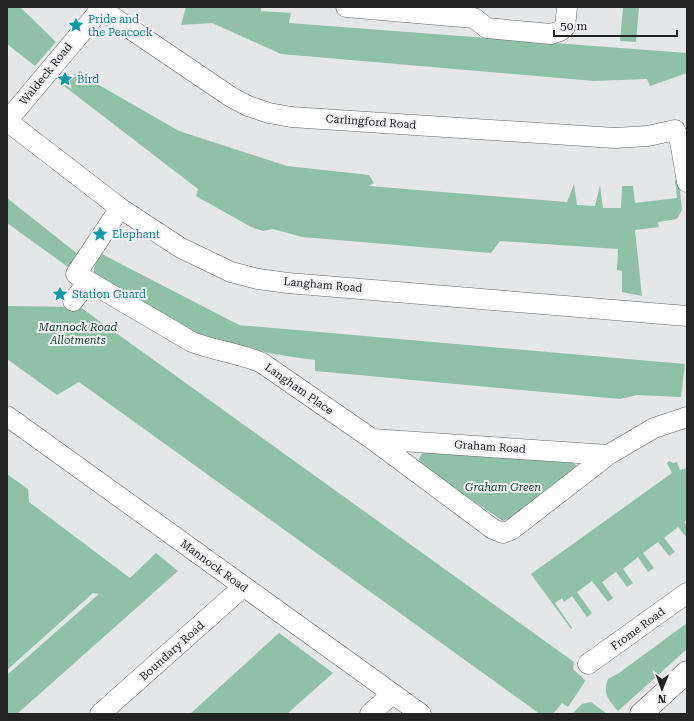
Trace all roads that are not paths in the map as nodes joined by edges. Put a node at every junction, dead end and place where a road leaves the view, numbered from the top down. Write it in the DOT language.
graph roads {
  1 [pos="346,7"];
  2 [pos="567,7"];
  3 [pos="106,10"];
  4 [pos="7,121"];
  5 [pos="687,182"];
  6 [pos="120,208"];
  7 [pos="88,282"];
  8 [pos="73,301"];
  9 [pos="687,316"];
  10 [pos="7,416"];
  11 [pos="687,417"];
  12 [pos="372,439"];
  13 [pos="608,455"];
  14 [pos="244,587"];
  15 [pos="687,593"];
  16 [pos="588,664"];
  17 [pos="687,672"];
  18 [pos="392,694"];
  19 [pos="643,712"];
  20 [pos="100,714"];
  21 [pos="370,714"];
  22 [pos="421,714"];
  1 -- 2 [label="street"];
  3 -- 4 [label="street, Waldeck Road"];
  3 -- 5 [label="street, Carlingford Road"];
  4 -- 6 [label="street, Langham Road"];
  6 -- 7 [label="street, Langham Place"];
  6 -- 9 [label="street, Langham Road"];
  7 -- 8 [label="street"];
  7 -- 12 [label="street, Langham Place"];
  10 -- 14 [label="street, Mannock Road"];
  11 -- 13 [label="street"];
  12 -- 13 [label="street, Graham Road"];
  12 -- 13 [label="street, Langham Place"];
  14 -- 18 [label="street, Mannock Road"];
  14 -- 20 [label="street, Boundary Road"];
  15 -- 16 [label="street, Frome Road"];
  17 -- 19 [label="main road"];
  18 -- 21 [label="street"];
  18 -- 22 [label="street, Mannock Road"];
}
